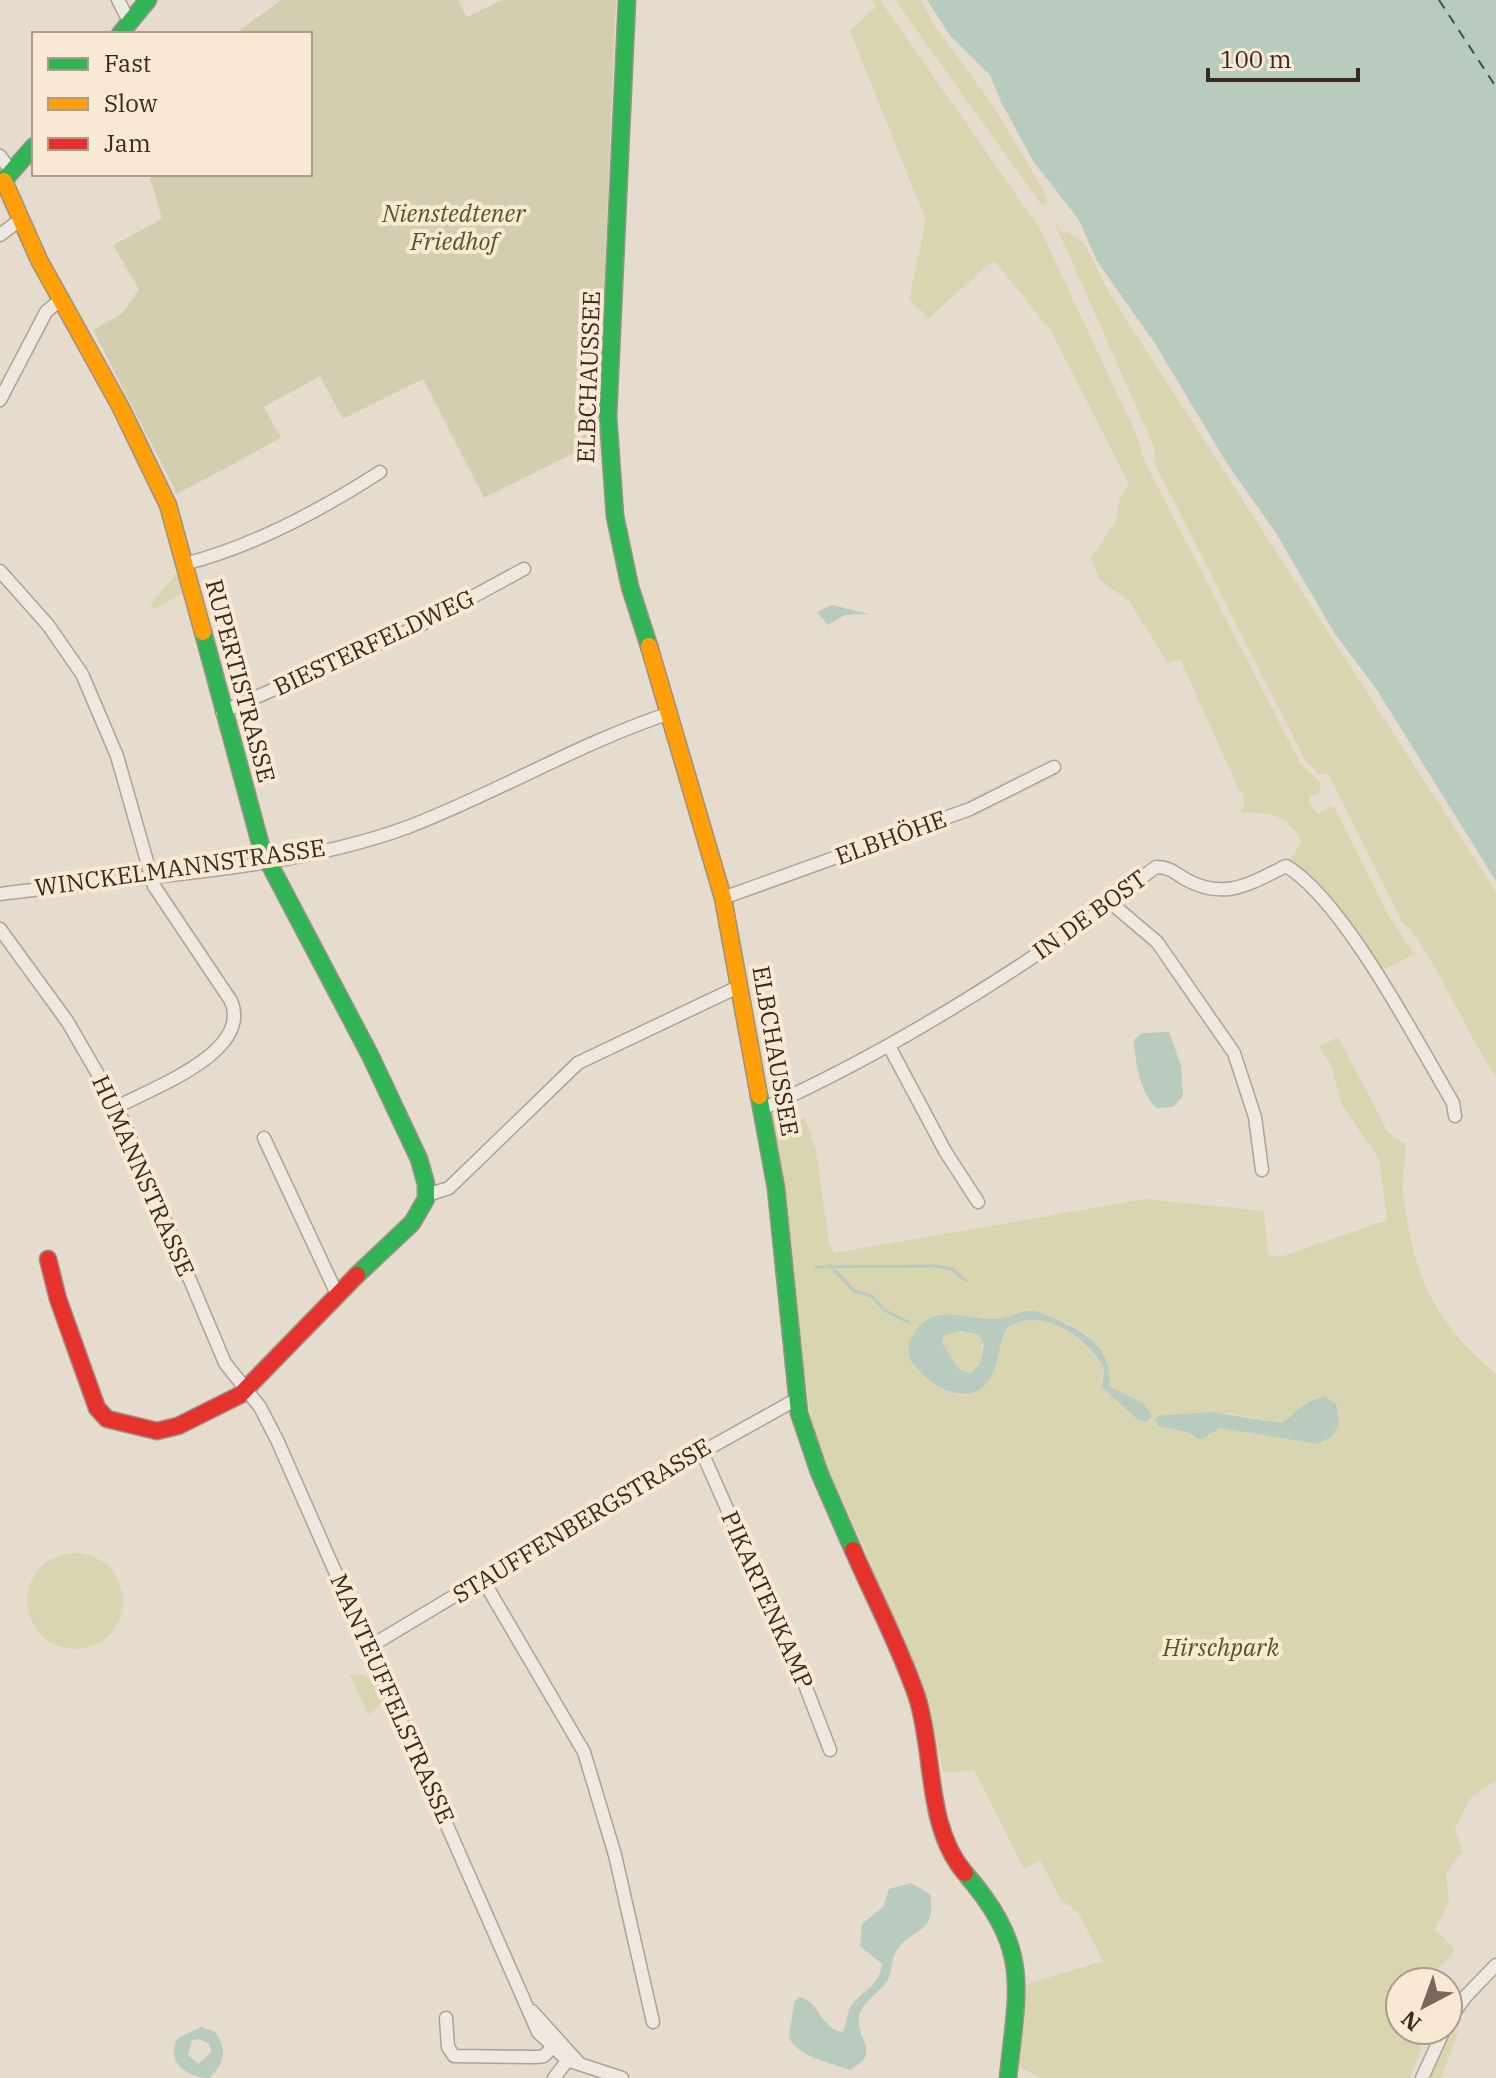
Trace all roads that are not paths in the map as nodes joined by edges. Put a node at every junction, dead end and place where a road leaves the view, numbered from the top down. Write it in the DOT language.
graph roads {
  1 [pos="118,0"];
  2 [pos="148,0"];
  3 [pos="627,0"];
  4 [pos="125,28"];
  5 [pos="32,148"];
  6 [pos="0,156"];
  7 [pos="5,180"];
  8 [pos="21,219"];
  9 [pos="0,235"];
  10 [pos="61,299"];
  11 [pos="0,400"];
  12 [pos="380,472"];
  13 [pos="184,564"];
  14 [pos="524,569"];
  15 [pos="0,571"];
  16 [pos="222,712"];
  17 [pos="670,713"];
  18 [pos="1054,767"];
  19 [pos="267,860"];
  20 [pos="152,877"];
  21 [pos="0,894"];
  22 [pos="723,898"];
  23 [pos="1111,903"];
  24 [pos="0,929"];
  25 [pos="738,987"];
  26 [pos="889,1046"];
  27 [pos="117,1107"];
  28 [pos="762,1109"];
  29 [pos="1455,1116"];
  30 [pos="264,1138"];
  31 [pos="1262,1170"];
  32 [pos="427,1195"];
  33 [pos="978,1202"];
  34 [pos="48,1259"];
  35 [pos="337,1294"];
  36 [pos="247,1390"];
  37 [pos="797,1399"];
  38 [pos="701,1450"];
  39 [pos="483,1580"];
  40 [pos="369,1647"];
  41 [pos="830,1750"];
  42 [pos="1496,1965"];
  43 [pos="1464,1999"];
  44 [pos="446,2018"];
  45 [pos="653,2022"];
  46 [pos="555,2045"];
  47 [pos="1437,2046"];
  48 [pos="572,2059"];
  49 [pos="554,2078"];
  50 [pos="622,2078"];
  51 [pos="1008,2078"];
  52 [pos="1422,2078"];
  1 -- 4 [label="street"];
  2 -- 4 [label="main road"];
  3 -- 17 [label="main road, ELBCHAUSSEE"];
  5 -- 7 [label="main road"];
  6 -- 7 [label="street, RUPERTISTRASSE"];
  7 -- 8 [label="main road, RUPERTISTRASSE"];
  8 -- 9 [label="street"];
  8 -- 10 [label="main road, RUPERTISTRASSE"];
  10 -- 11 [label="street"];
  10 -- 13 [label="main road, RUPERTISTRASSE"];
  12 -- 13 [label="street"];
  13 -- 16 [label="main road, RUPERTISTRASSE"];
  14 -- 16 [label="street, BIESTERFELDWEG"];
  15 -- 20 [label="street"];
  16 -- 19 [label="main road, RUPERTISTRASSE"];
  17 -- 19 [label="street, WINCKELMANNSTRASSE"];
  17 -- 22 [label="main road, ELBCHAUSSEE"];
  18 -- 22 [label="street, ELBHÖHE"];
  19 -- 20 [label="street, WINCKELMANNSTRASSE"];
  19 -- 32 [label="main road, RUPERTISTRASSE"];
  20 -- 21 [label="street, WINCKELMANNSTRASSE"];
  20 -- 27 [label="street"];
  22 -- 25 [label="main road, ELBCHAUSSEE"];
  23 -- 26 [label="street, IN DE BOST"];
  23 -- 29 [label="street, IN DE BOST"];
  23 -- 31 [label="street"];
  24 -- 27 [label="street, HUMANNSTRASSE"];
  25 -- 28 [label="main road, ELBCHAUSSEE"];
  25 -- 32 [label="street"];
  26 -- 28 [label="street, IN DE BOST"];
  26 -- 33 [label="street"];
  27 -- 36 [label="street, HUMANNSTRASSE"];
  28 -- 37 [label="main road, ELBCHAUSSEE"];
  30 -- 35 [label="street"];
  32 -- 35 [label="main road"];
  34 -- 36 [label="main road"];
  35 -- 36 [label="main road"];
  36 -- 40 [label="street, MANTEUFFELSTRASSE"];
  37 -- 38 [label="street, STAUFFENBERGSTRASSE"];
  37 -- 51 [label="main road, ELBCHAUSSEE"];
  38 -- 39 [label="street, STAUFFENBERGSTRASSE"];
  38 -- 41 [label="street, PIKARTENKAMP"];
  39 -- 40 [label="street, STAUFFENBERGSTRASSE"];
  39 -- 45 [label="street"];
  40 -- 46 [label="street, MANTEUFFELSTRASSE"];
  42 -- 43 [label="street"];
  44 -- 46 [label="street"];
  46 -- 48 [label="street, MANTEUFFELSTRASSE"];
  47 -- 52 [label="street"];
  48 -- 49 [label="street"];
  48 -- 50 [label="street, MANTEUFFELSTRASSE"];
}
